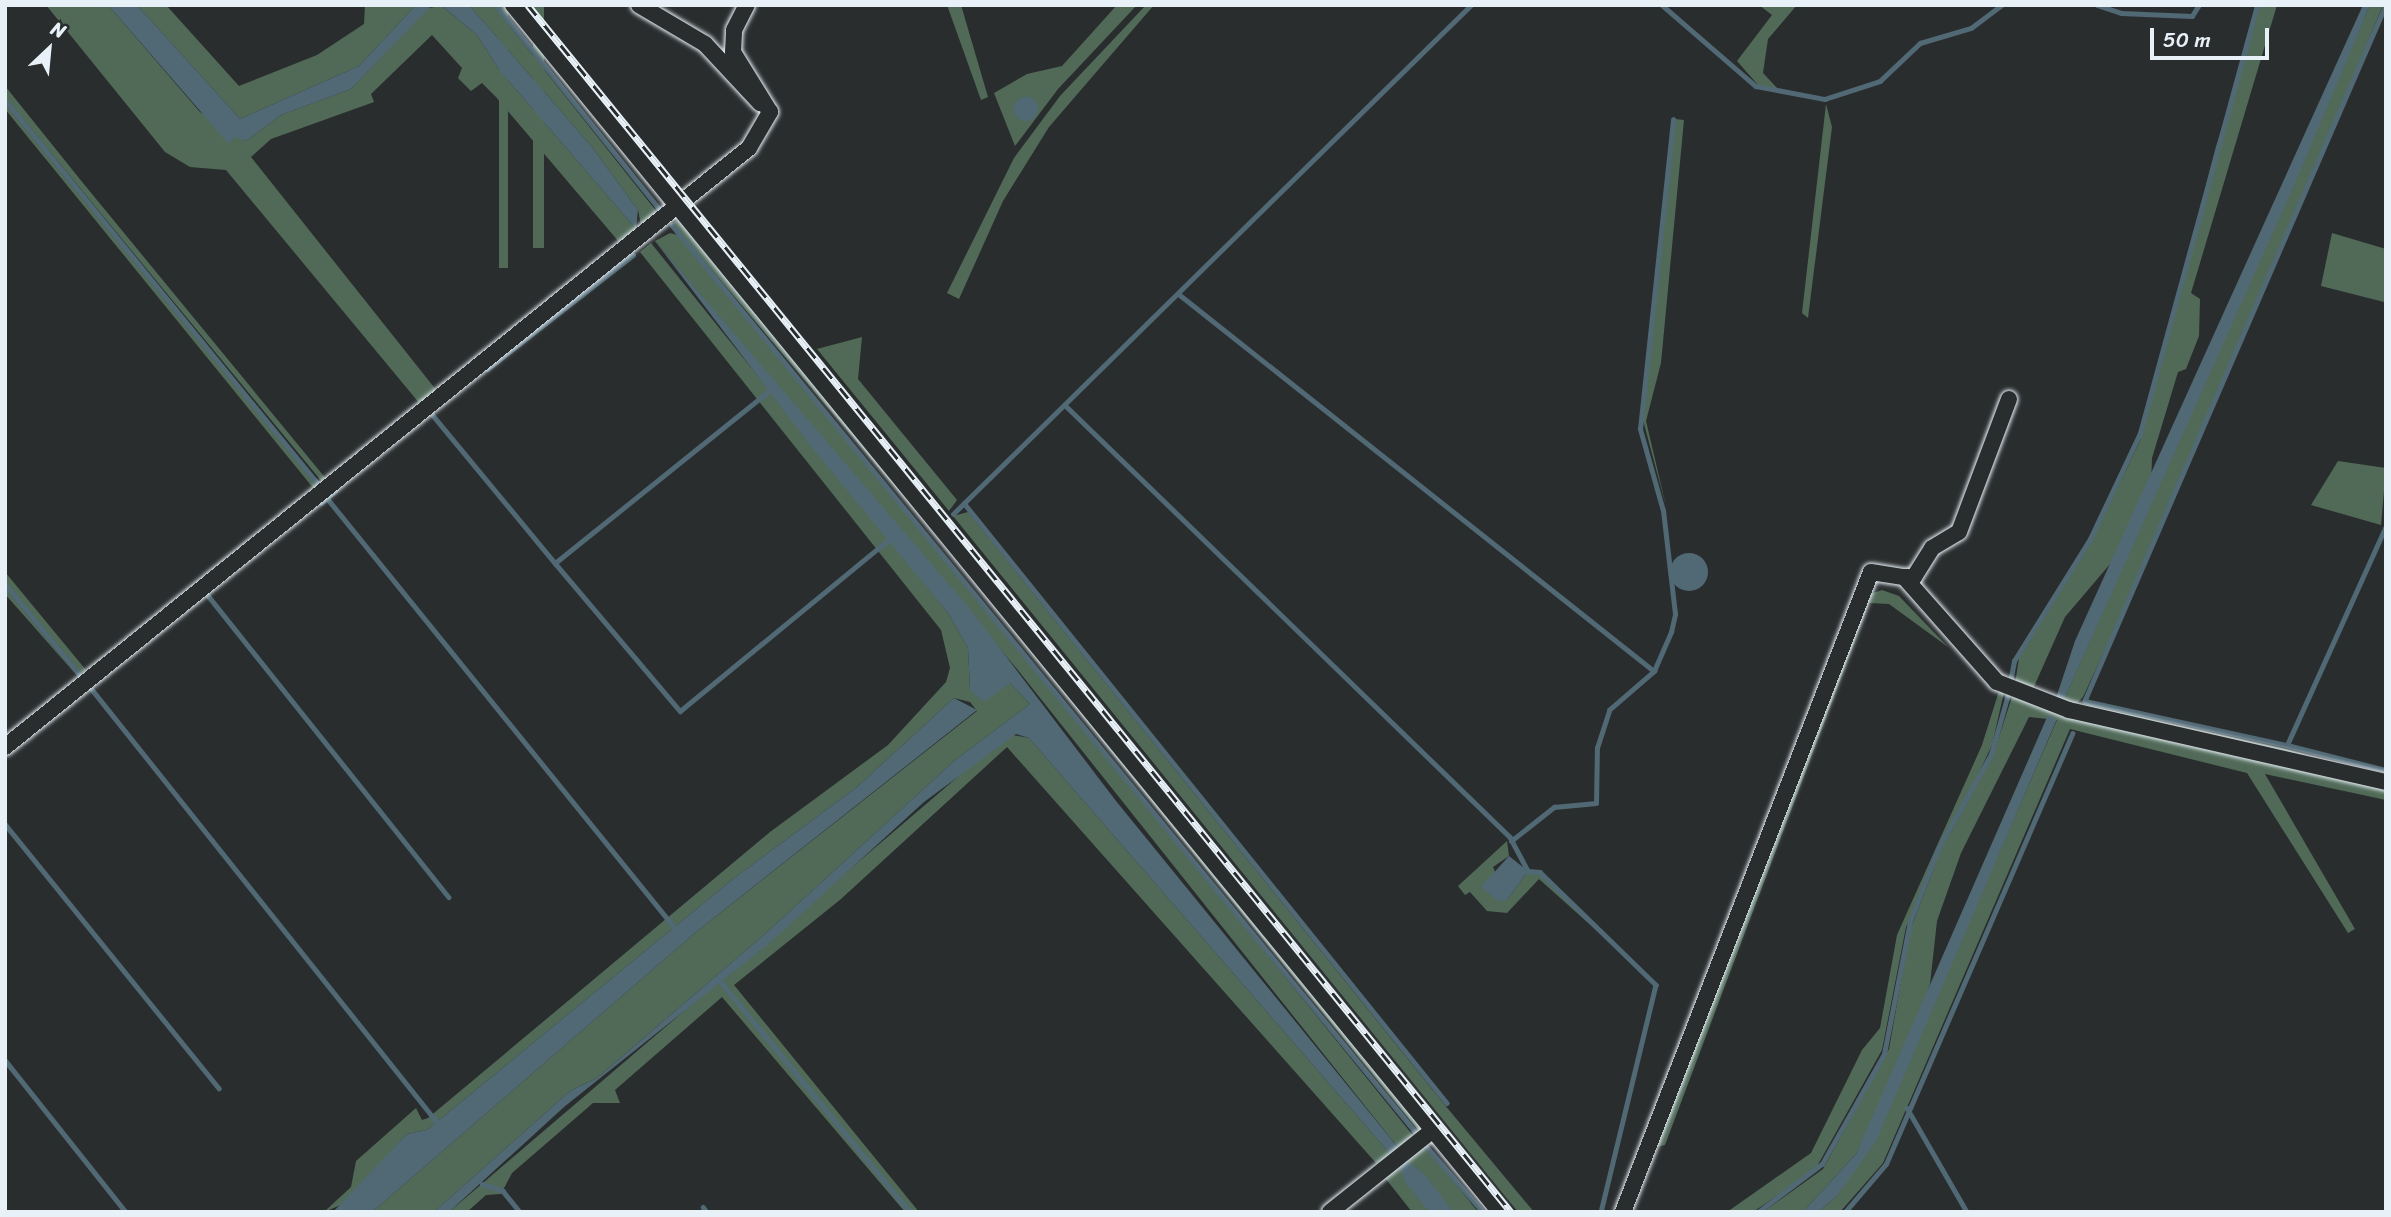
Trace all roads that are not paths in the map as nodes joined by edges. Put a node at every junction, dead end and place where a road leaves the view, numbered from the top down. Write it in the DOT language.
graph roads {
  1 [pos="513,5"];
  2 [pos="639,5"];
  3 [pos="747,5"];
  4 [pos="770,112"];
  5 [pos="679,208"];
  6 [pos="2009,399"];
  7 [pos="1904,577"];
  8 [pos="5,747"];
  9 [pos="2386,782"];
  10 [pos="1433,1130"];
  11 [pos="1330,1212"];
  12 [pos="1500,1212"];
  13 [pos="1623,1212"];
  1 -- 5 [label="street"];
  2 -- 4 [label="street"];
  3 -- 4 [label="street"];
  4 -- 5 [label="street"];
  5 -- 8 [label="street"];
  5 -- 10 [label="street"];
  6 -- 7 [label="street"];
  7 -- 9 [label="street"];
  7 -- 13 [label="street"];
  10 -- 11 [label="street"];
  10 -- 12 [label="street"];
}
